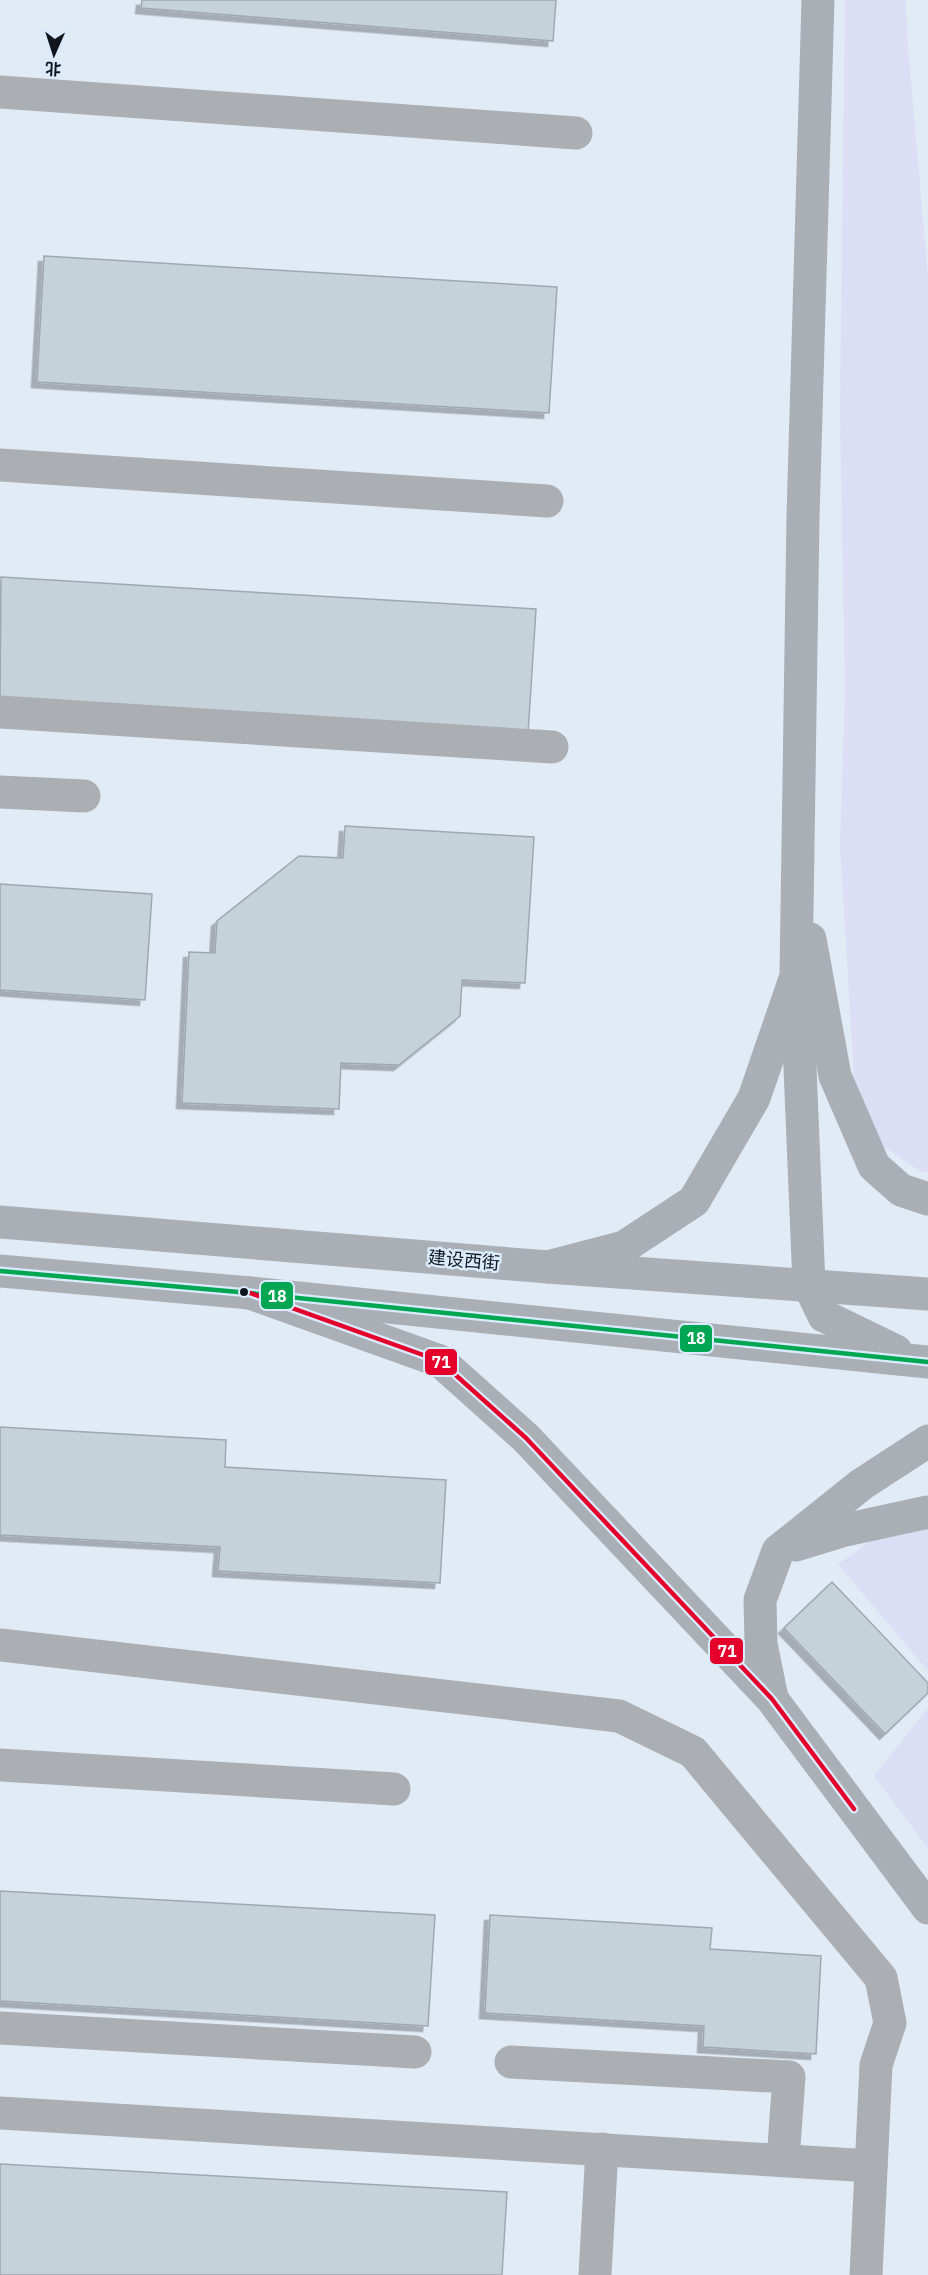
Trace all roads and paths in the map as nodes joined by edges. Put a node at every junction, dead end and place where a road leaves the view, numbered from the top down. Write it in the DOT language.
graph roads {
  1 [pos="818,0"];
  2 [pos="0,93"];
  3 [pos="576,133"];
  4 [pos="0,465"];
  5 [pos="547,501"];
  6 [pos="0,712"];
  7 [pos="552,747"];
  8 [pos="0,792"];
  9 [pos="84,796"];
  10 [pos="798,878"];
  11 [pos="796,976"];
  12 [pos="928,1198"];
  13 [pos="0,1222"];
  14 [pos="548,1267"];
  15 [pos="0,1271"];
  16 [pos="809,1285"];
  17 [pos="250,1293"];
  18 [pos="928,1294"];
  19 [pos="924,1362"];
  20 [pos="928,1441"];
  21 [pos="928,1512"];
  22 [pos="778,1551"];
  23 [pos="0,1645"];
  24 [pos="772,1699"];
  25 [pos="0,1765"];
  26 [pos="394,1789"];
  27 [pos="928,1908"];
  28 [pos="0,2028"];
  29 [pos="415,2052"];
  30 [pos="511,2062"];
  31 [pos="0,2113"];
  32 [pos="602,2149"];
  33 [pos="783,2160"];
  34 [pos="872,2166"];
  35 [pos="595,2275"];
  36 [pos="866,2275"];
  1 -- 10 [label="main road"];
  2 -- 3 [label="street"];
  4 -- 5 [label="street"];
  6 -- 7 [label="street"];
  8 -- 9 [label="street"];
  10 -- 11 [label="main road"];
  10 -- 12 [label="main road"];
  11 -- 14 [label="main road"];
  11 -- 16 [label="main road"];
  13 -- 14 [label="main road, 建设西街"];
  14 -- 16 [label="main road, 建设西街"];
  15 -- 17 [label="main road"];
  16 -- 18 [label="main road, 建设西街"];
  16 -- 19 [label="main road"];
  17 -- 19 [label="main road"];
  17 -- 24 [label="main road"];
  20 -- 22 [label="main road"];
  21 -- 22 [label="main road"];
  22 -- 24 [label="main road"];
  23 -- 34 [label="street"];
  24 -- 27 [label="main road"];
  25 -- 26 [label="street"];
  28 -- 29 [label="street"];
  30 -- 33 [label="street"];
  31 -- 32 [label="street"];
  32 -- 33 [label="street"];
  32 -- 35 [label="street"];
  33 -- 34 [label="street"];
  34 -- 36 [label="street"];
}
